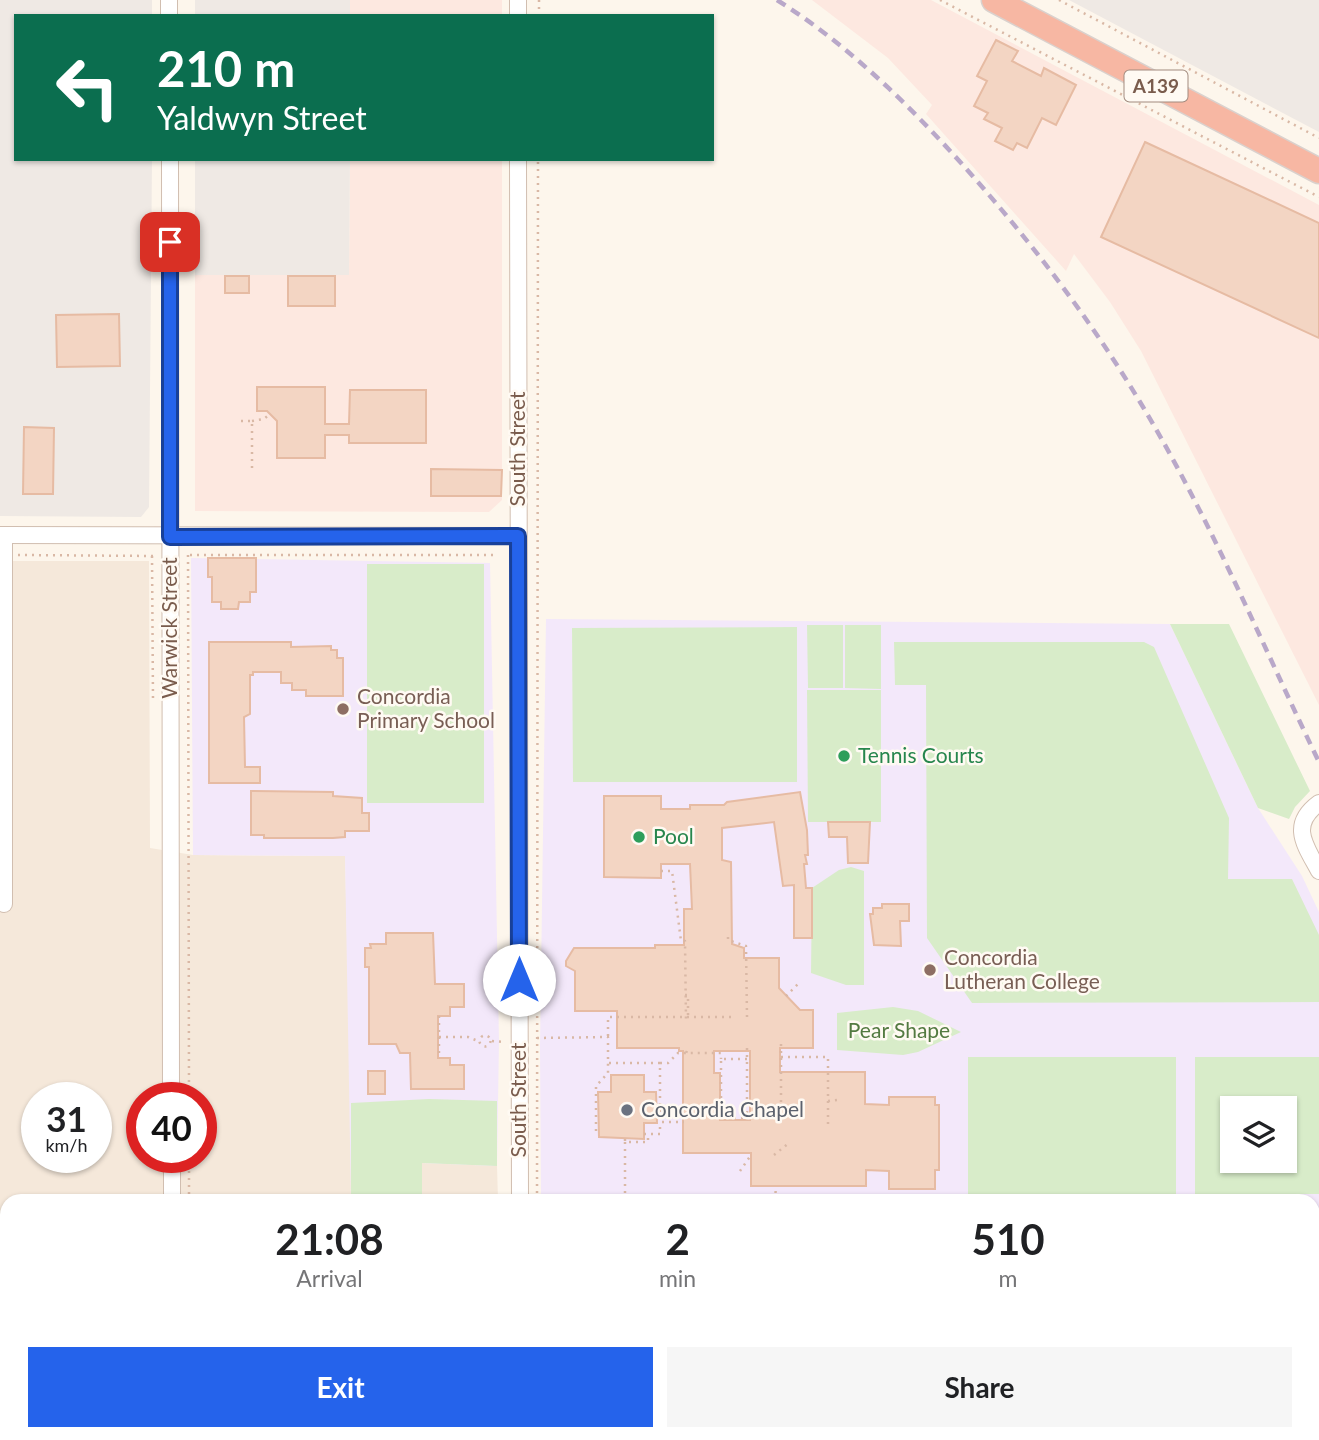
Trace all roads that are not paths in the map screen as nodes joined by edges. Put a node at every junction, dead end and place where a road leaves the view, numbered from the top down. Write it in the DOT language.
graph roads {
  1 [pos="994,0"];
  2 [pos="170,161"];
  3 [pos="518,161"];
  4 [pos="1319,171"];
  5 [pos="2,536"];
  6 [pos="518,536"];
  7 [pos="170,537"];
  8 [pos="1318,803"];
  9 [pos="1319,871"];
  10 [pos="4,904"];
  11 [pos="171,1082"];
  12 [pos="172,1173"];
  13 [pos="172,1194"];
  14 [pos="520,1194"];
  1 -- 4 [label="highway, A139"];
  2 -- 7 [label="street, Warwick Street"];
  3 -- 6 [label="street, South Street"];
  5 -- 7 [label="street"];
  5 -- 10 [label="street"];
  6 -- 7 [label="street"];
  6 -- 14 [label="street, South Street"];
  7 -- 11 [label="street, Warwick Street"];
  8 -- 9 [label="street"];
  12 -- 13 [label="street"];
}
